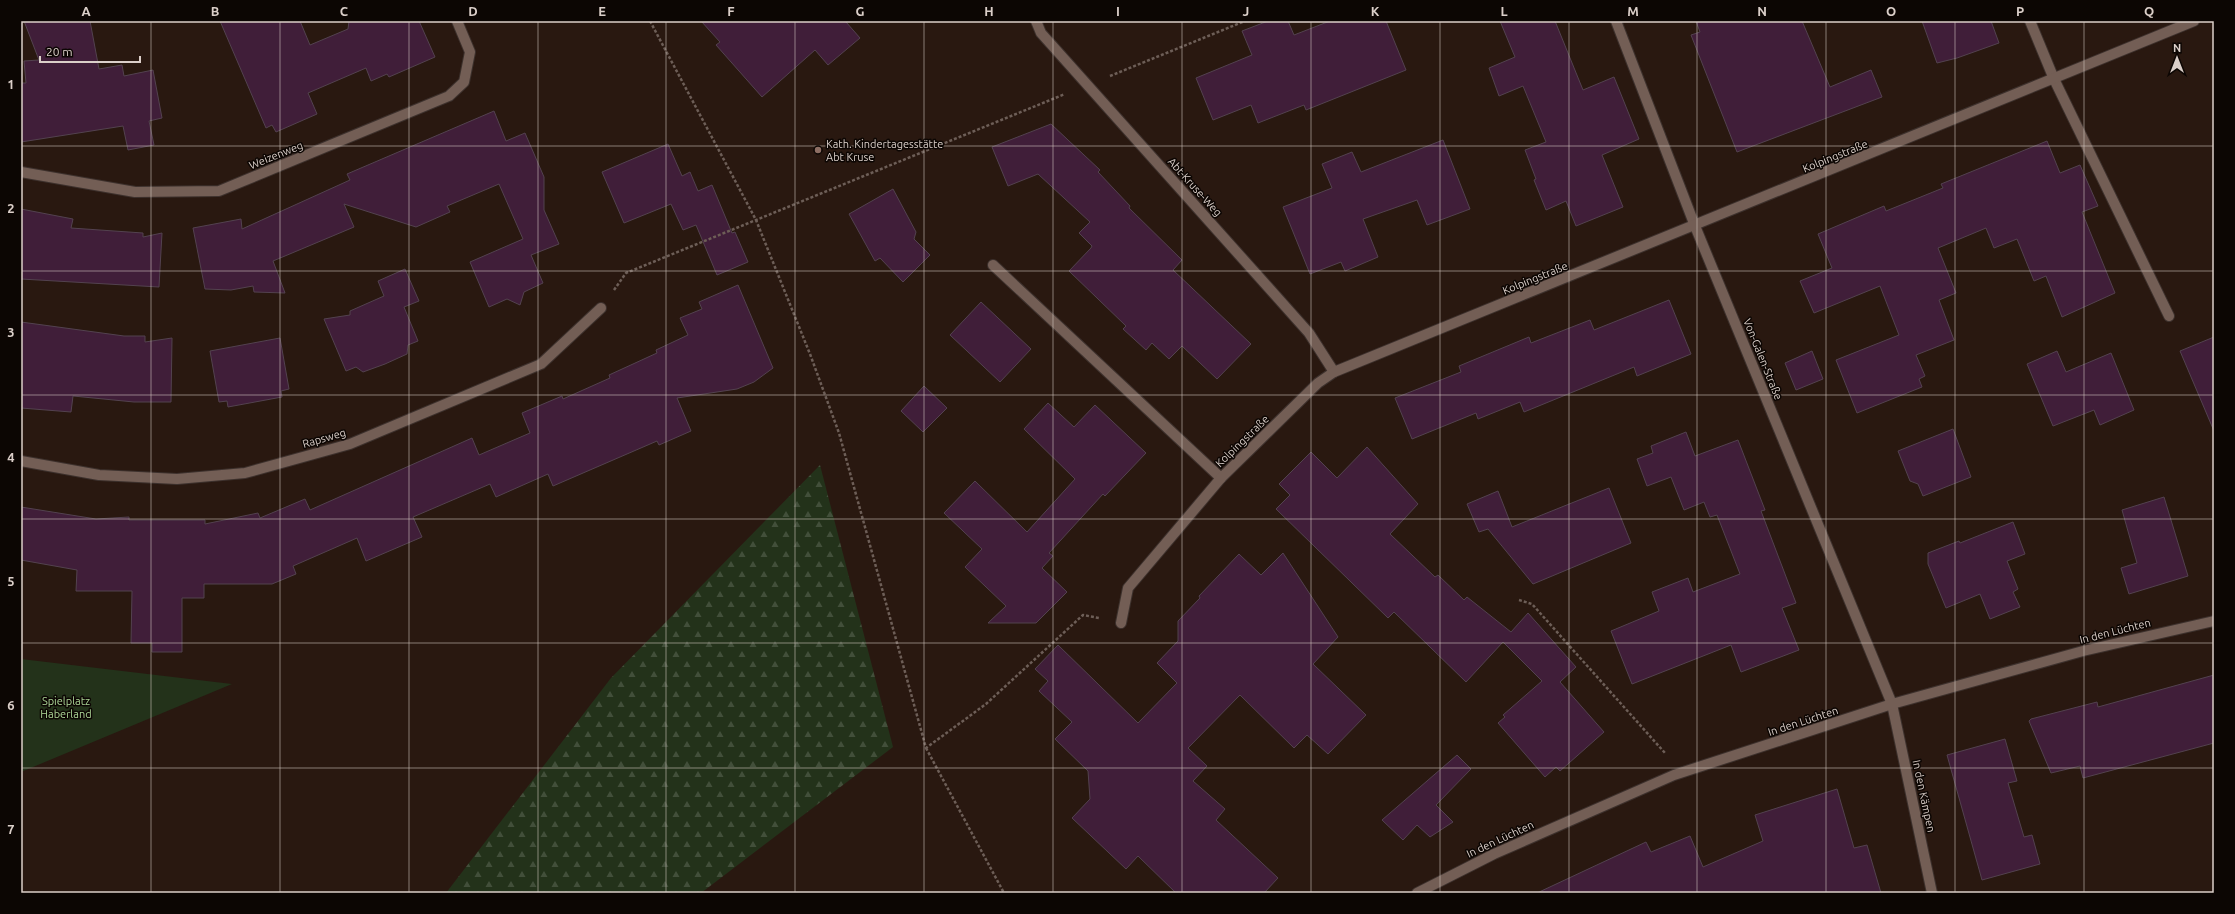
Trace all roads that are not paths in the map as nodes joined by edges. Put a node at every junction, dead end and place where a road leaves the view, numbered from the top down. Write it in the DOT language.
graph roads {
  1 [pos="457,21"];
  2 [pos="1036,21"];
  3 [pos="1616,21"];
  4 [pos="2030,21"];
  5 [pos="2194,21"];
  6 [pos="2054,79"];
  7 [pos="21,172"];
  8 [pos="1695,226"];
  9 [pos="993,265"];
  10 [pos="601,308"];
  11 [pos="2169,316"];
  12 [pos="1334,372"];
  13 [pos="21,461"];
  14 [pos="1221,478"];
  15 [pos="2214,621"];
  16 [pos="1121,623"];
  17 [pos="1892,704"];
  18 [pos="1417,893"];
  19 [pos="1932,893"];
  1 -- 7 [label="street, Weizenweg"];
  2 -- 12 [label="street, Abt-Kruse-Weg"];
  3 -- 8 [label="street, Von-Galen-Straße"];
  4 -- 6 [label="street"];
  5 -- 6 [label="street, Kolpingstraße"];
  6 -- 8 [label="street, Kolpingstraße"];
  6 -- 11 [label="street"];
  8 -- 12 [label="street, Kolpingstraße"];
  8 -- 17 [label="street, Von-Galen-Straße"];
  9 -- 14 [label="street"];
  10 -- 13 [label="street, Rapsweg"];
  12 -- 14 [label="street, Kolpingstraße"];
  14 -- 16 [label="street, Kolpingstraße"];
  15 -- 17 [label="street, In den Lüchten"];
  17 -- 18 [label="street, In den Lüchten"];
  17 -- 19 [label="street, In den Kämpen"];
}
